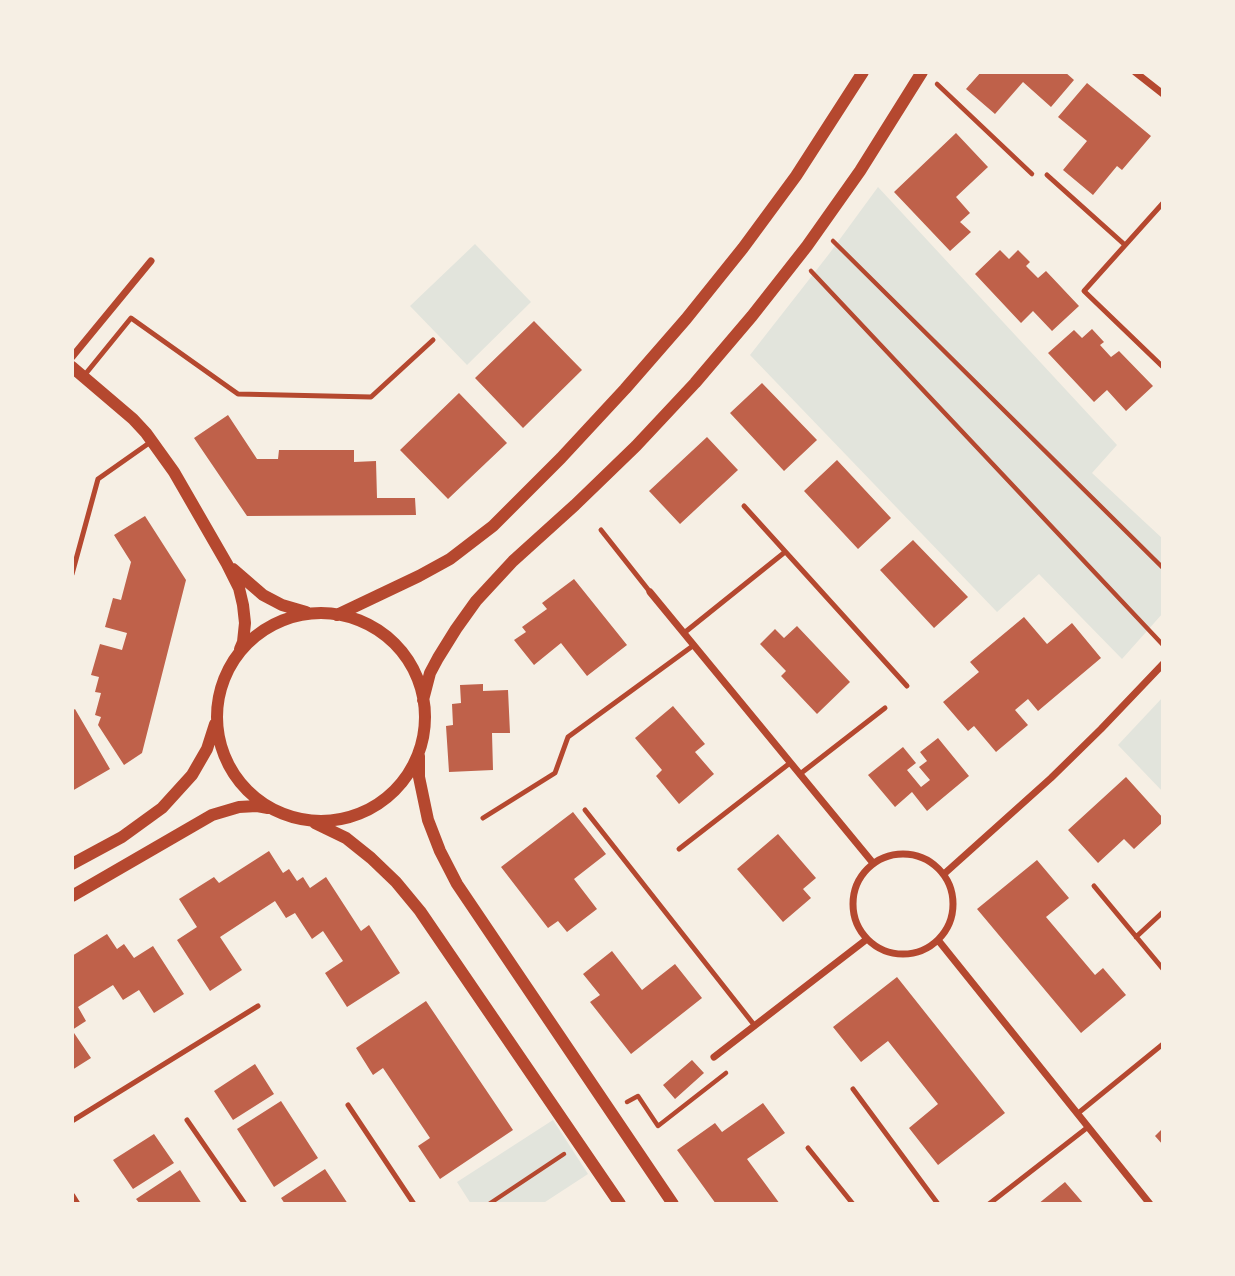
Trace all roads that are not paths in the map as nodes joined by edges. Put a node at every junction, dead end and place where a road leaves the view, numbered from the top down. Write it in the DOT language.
graph roads {
  1 [pos="863,72"];
  2 [pos="922,72"];
  3 [pos="1135,72"];
  4 [pos="1163,94"];
  5 [pos="1047,175"];
  6 [pos="1163,203"];
  7 [pos="1125,245"];
  8 [pos="151,261"];
  9 [pos="433,340"];
  10 [pos="72,357"];
  11 [pos="1163,367"];
  12 [pos="72,368"];
  13 [pos="83,377"];
  14 [pos="152,441"];
  15 [pos="744,506"];
  16 [pos="600,530"];
  17 [pos="785,552"];
  18 [pos="221,553"];
  19 [pos="72,574"];
  20 [pos="650,592"];
  21 [pos="320,613"];
  22 [pos="337,615"];
  23 [pos="684,633"];
  24 [pos="694,645"];
  25 [pos="237,655"];
  26 [pos="1163,664"];
  27 [pos="907,686"];
  28 [pos="423,700"];
  29 [pos="885,708"];
  30 [pos="217,717"];
  31 [pos="419,749"];
  32 [pos="790,762"];
  33 [pos="800,774"];
  34 [pos="584,810"];
  35 [pos="277,811"];
  36 [pos="483,818"];
  37 [pos="304,819"];
  38 [pos="679,849"];
  39 [pos="873,863"];
  40 [pos="72,864"];
  41 [pos="944,874"];
  42 [pos="1094,886"];
  43 [pos="72,896"];
  44 [pos="1163,912"];
  45 [pos="1136,937"];
  46 [pos="867,939"];
  47 [pos="939,940"];
  48 [pos="1163,969"];
  49 [pos="258,1006"];
  50 [pos="755,1026"];
  51 [pos="1163,1044"];
  52 [pos="714,1057"];
  53 [pos="853,1089"];
  54 [pos="348,1105"];
  55 [pos="1077,1114"];
  56 [pos="187,1120"];
  57 [pos="72,1121"];
  58 [pos="1088,1127"];
  59 [pos="808,1149"];
  60 [pos="72,1196"];
  61 [pos="77,1204"];
  62 [pos="245,1204"];
  63 [pos="414,1204"];
  64 [pos="620,1204"];
  65 [pos="673,1204"];
  66 [pos="853,1204"];
  67 [pos="938,1204"];
  68 [pos="989,1204"];
  69 [pos="1150,1204"];
  1 -- 22 [label="street"];
  2 -- 28 [label="street"];
  3 -- 4 [label="street"];
  5 -- 7 [label="lane"];
  6 -- 7 [label="lane"];
  7 -- 11 [label="lane"];
  8 -- 10 [label="street"];
  9 -- 13 [label="lane"];
  12 -- 13 [label="street"];
  13 -- 14 [label="street"];
  14 -- 18 [label="street"];
  14 -- 19 [label="lane"];
  15 -- 17 [label="lane"];
  16 -- 20 [label="lane"];
  17 -- 23 [label="lane"];
  17 -- 27 [label="lane"];
  18 -- 21 [label="street"];
  18 -- 25 [label="street"];
  20 -- 23 [label="street"];
  21 -- 22 [label="street"];
  21 -- 25 [label="street"];
  22 -- 28 [label="street"];
  23 -- 24 [label="street"];
  24 -- 32 [label="street"];
  24 -- 36 [label="lane"];
  25 -- 30 [label="street"];
  26 -- 41 [label="street"];
  28 -- 31 [label="street"];
  29 -- 33 [label="lane"];
  30 -- 35 [label="street"];
  30 -- 40 [label="street"];
  31 -- 37 [label="street"];
  31 -- 65 [label="street"];
  32 -- 33 [label="street"];
  32 -- 38 [label="lane"];
  33 -- 39 [label="street"];
  34 -- 50 [label="lane"];
  35 -- 37 [label="street"];
  35 -- 43 [label="street"];
  37 -- 64 [label="street"];
  39 -- 41 [label="street"];
  39 -- 46 [label="street"];
  41 -- 47 [label="street"];
  42 -- 45 [label="lane"];
  44 -- 45 [label="lane"];
  45 -- 48 [label="lane"];
  46 -- 47 [label="street"];
  46 -- 50 [label="street"];
  47 -- 55 [label="street"];
  49 -- 57 [label="lane"];
  50 -- 52 [label="street"];
  51 -- 55 [label="lane"];
  53 -- 67 [label="lane"];
  54 -- 63 [label="lane"];
  55 -- 58 [label="street"];
  56 -- 62 [label="lane"];
  58 -- 68 [label="lane"];
  58 -- 69 [label="street"];
  59 -- 66 [label="lane"];
  60 -- 61 [label="street"];
}
